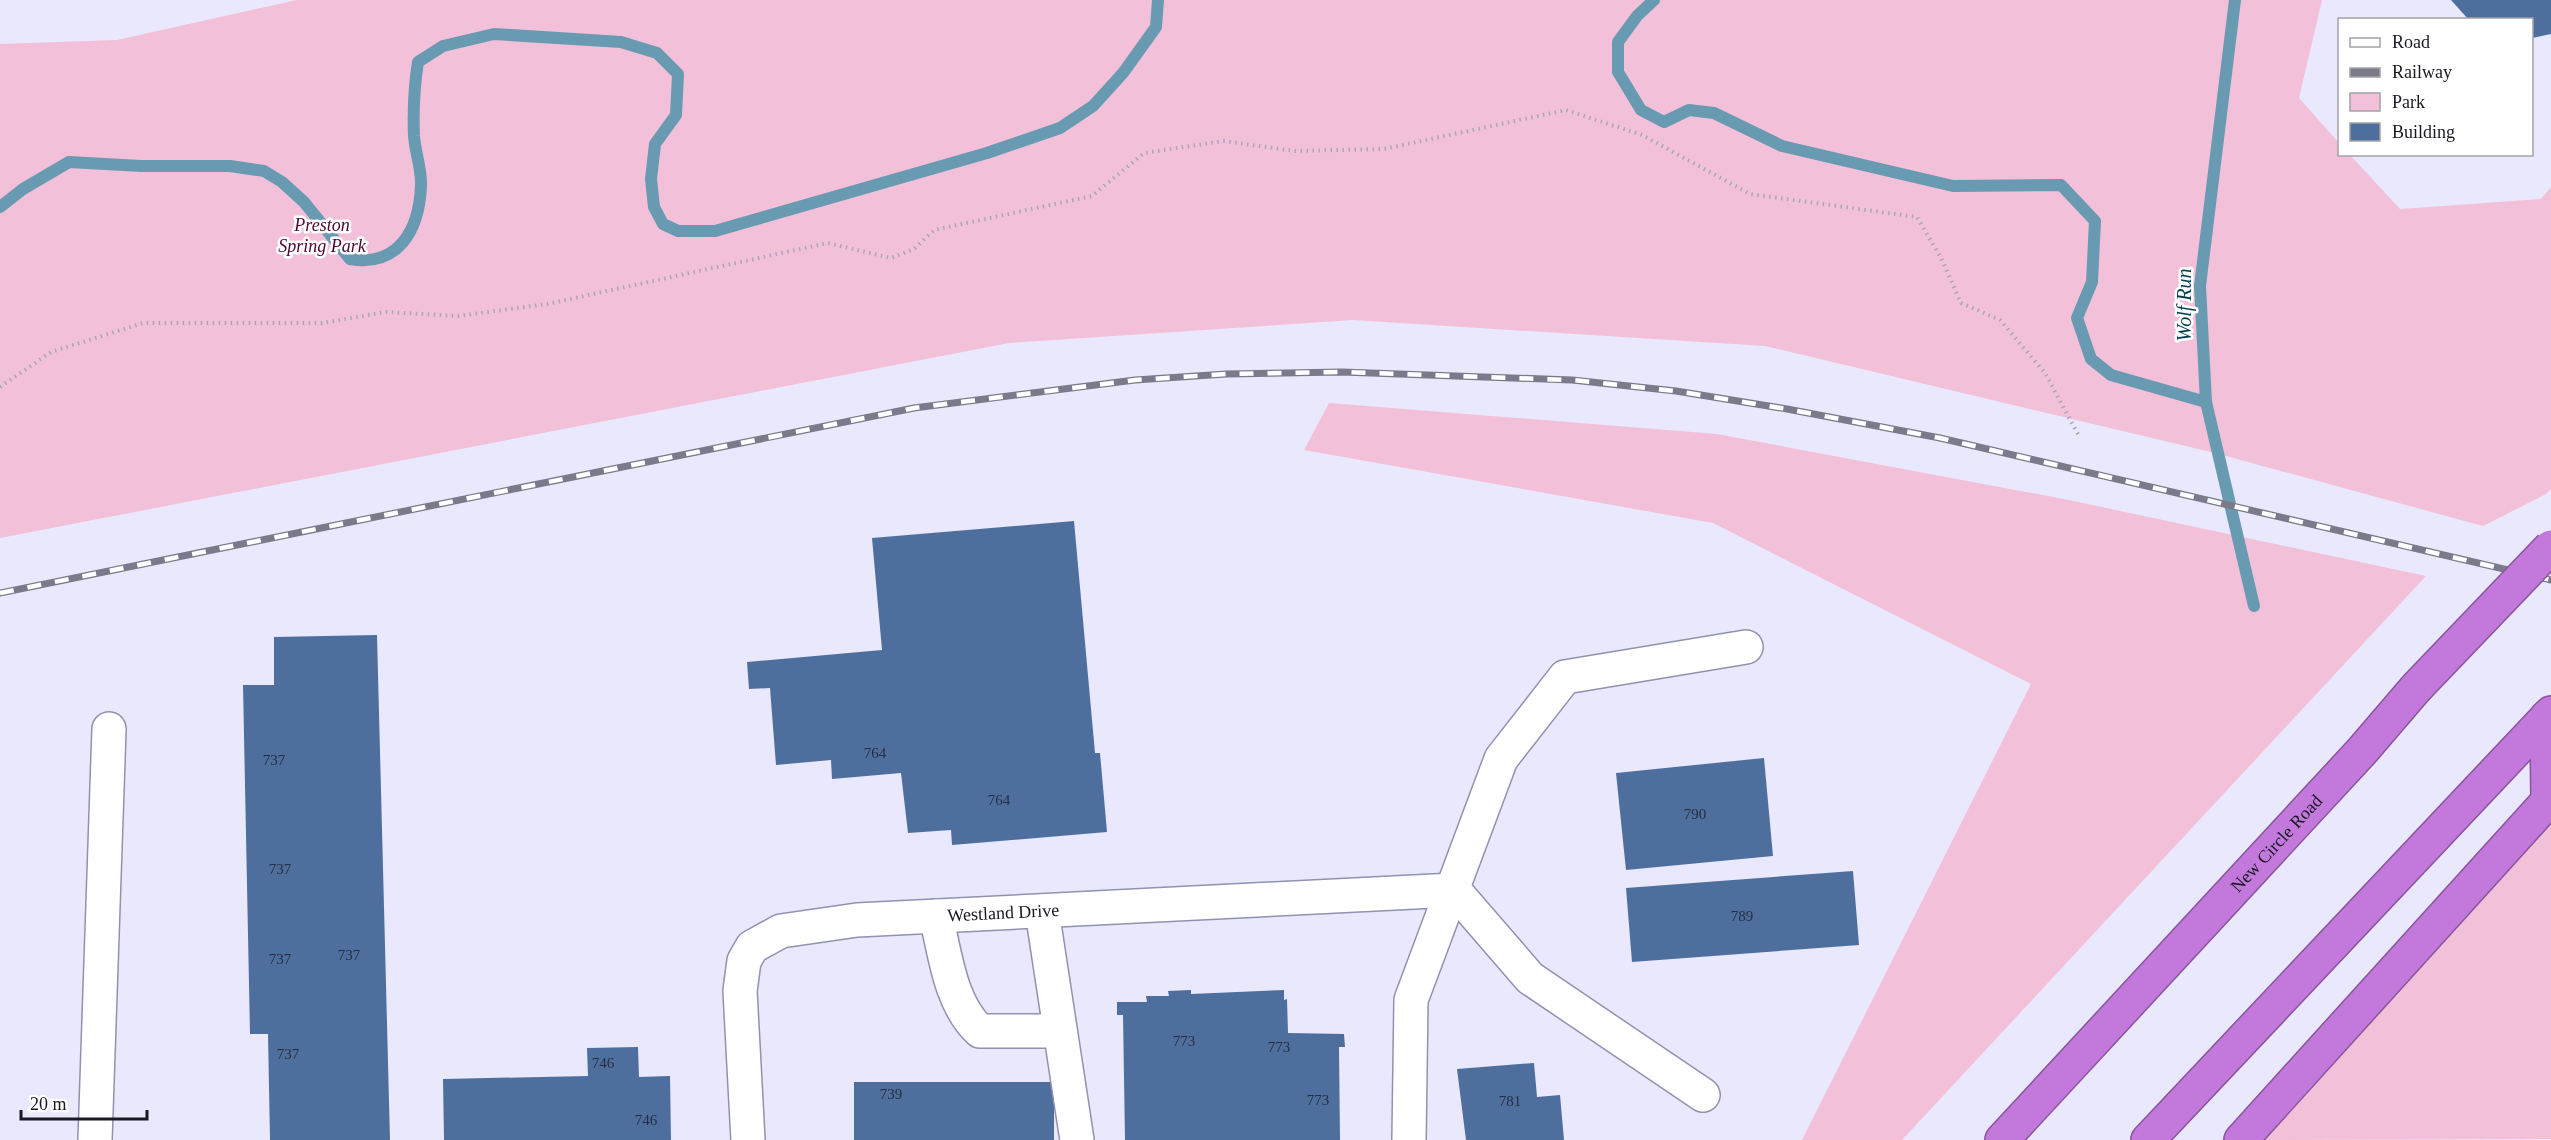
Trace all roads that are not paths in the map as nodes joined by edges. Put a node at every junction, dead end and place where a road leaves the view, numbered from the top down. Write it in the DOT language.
graph roads {
  1 [pos="2551,547"];
  2 [pos="1746,647"];
  3 [pos="2549,715"];
  4 [pos="109,729"];
  5 [pos="1454,890"];
  6 [pos="1042,911"];
  7 [pos="936,916"];
  8 [pos="1060,1031"];
  9 [pos="1703,1095"];
  10 [pos="95,1135"];
  11 [pos="748,1140"];
  12 [pos="1077,1140"];
  13 [pos="1409,1140"];
  14 [pos="2002,1140"];
  15 [pos="2148,1140"];
  16 [pos="2241,1140"];
  1 -- 14 [label="highway, New Circle Road, bridge"];
  2 -- 5 [label="street"];
  3 -- 15 [label="highway"];
  3 -- 16 [label="highway"];
  4 -- 10 [label="street"];
  5 -- 6 [label="street, Westland Drive"];
  5 -- 9 [label="street"];
  5 -- 13 [label="street"];
  6 -- 7 [label="street, Westland Drive"];
  6 -- 8 [label="street"];
  7 -- 8 [label="street"];
  7 -- 11 [label="street, Westland Drive"];
  8 -- 12 [label="street"];
}
